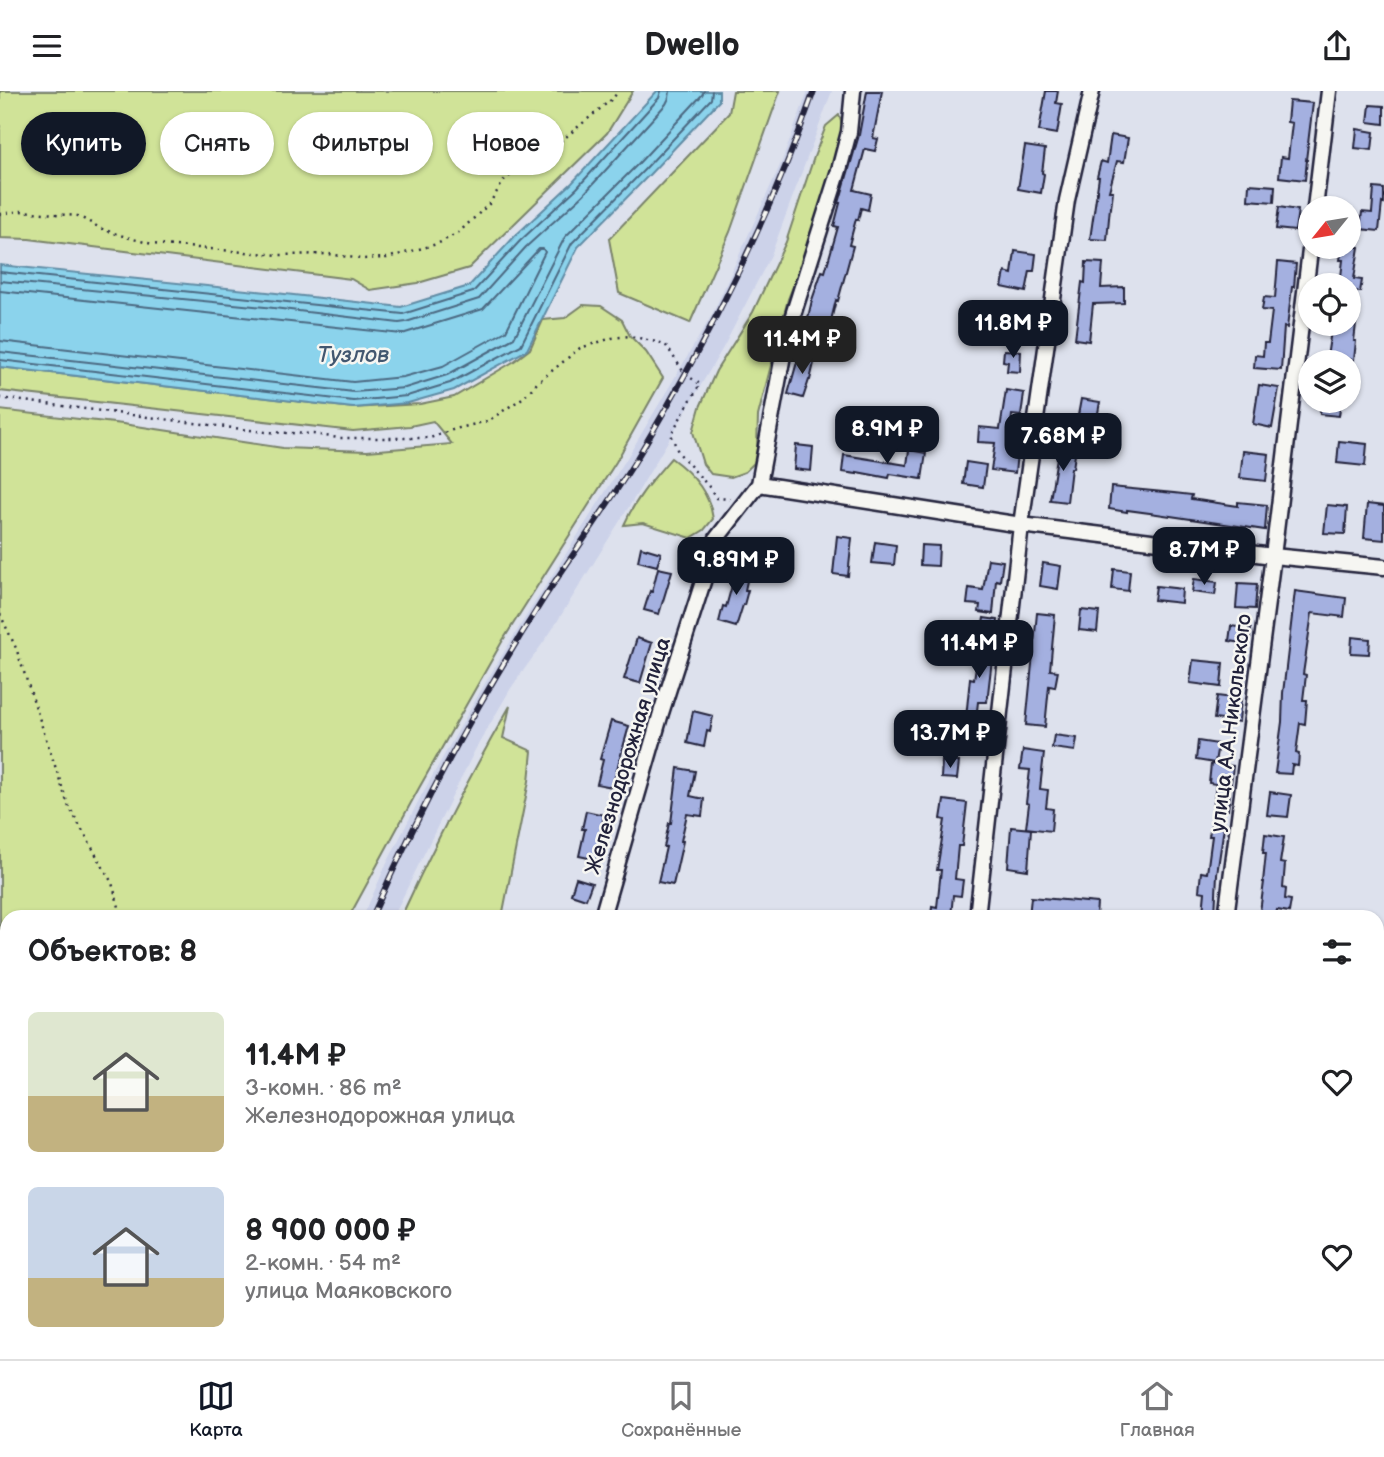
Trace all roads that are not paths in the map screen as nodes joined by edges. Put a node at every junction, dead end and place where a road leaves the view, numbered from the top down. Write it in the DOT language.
graph roads {
  1 [pos="853,91"];
  2 [pos="1091,91"];
  3 [pos="1329,91"];
  4 [pos="1316,196"];
  5 [pos="1309,259"];
  6 [pos="759,484"];
  7 [pos="1021,526"];
  8 [pos="1273,556"];
  9 [pos="1384,567"];
  10 [pos="604,910"];
  11 [pos="978,910"];
  12 [pos="1228,910"];
  1 -- 6 [label="street, Железнодорожная улица"];
  2 -- 7 [label="street"];
  3 -- 4 [label="street"];
  5 -- 8 [label="street, улица А.А.Никольского"];
  6 -- 7 [label="street"];
  6 -- 10 [label="street, Железнодорожная улица"];
  7 -- 8 [label="street"];
  7 -- 11 [label="street"];
  8 -- 9 [label="street"];
  8 -- 12 [label="street, улица А.А.Никольского"];
}
